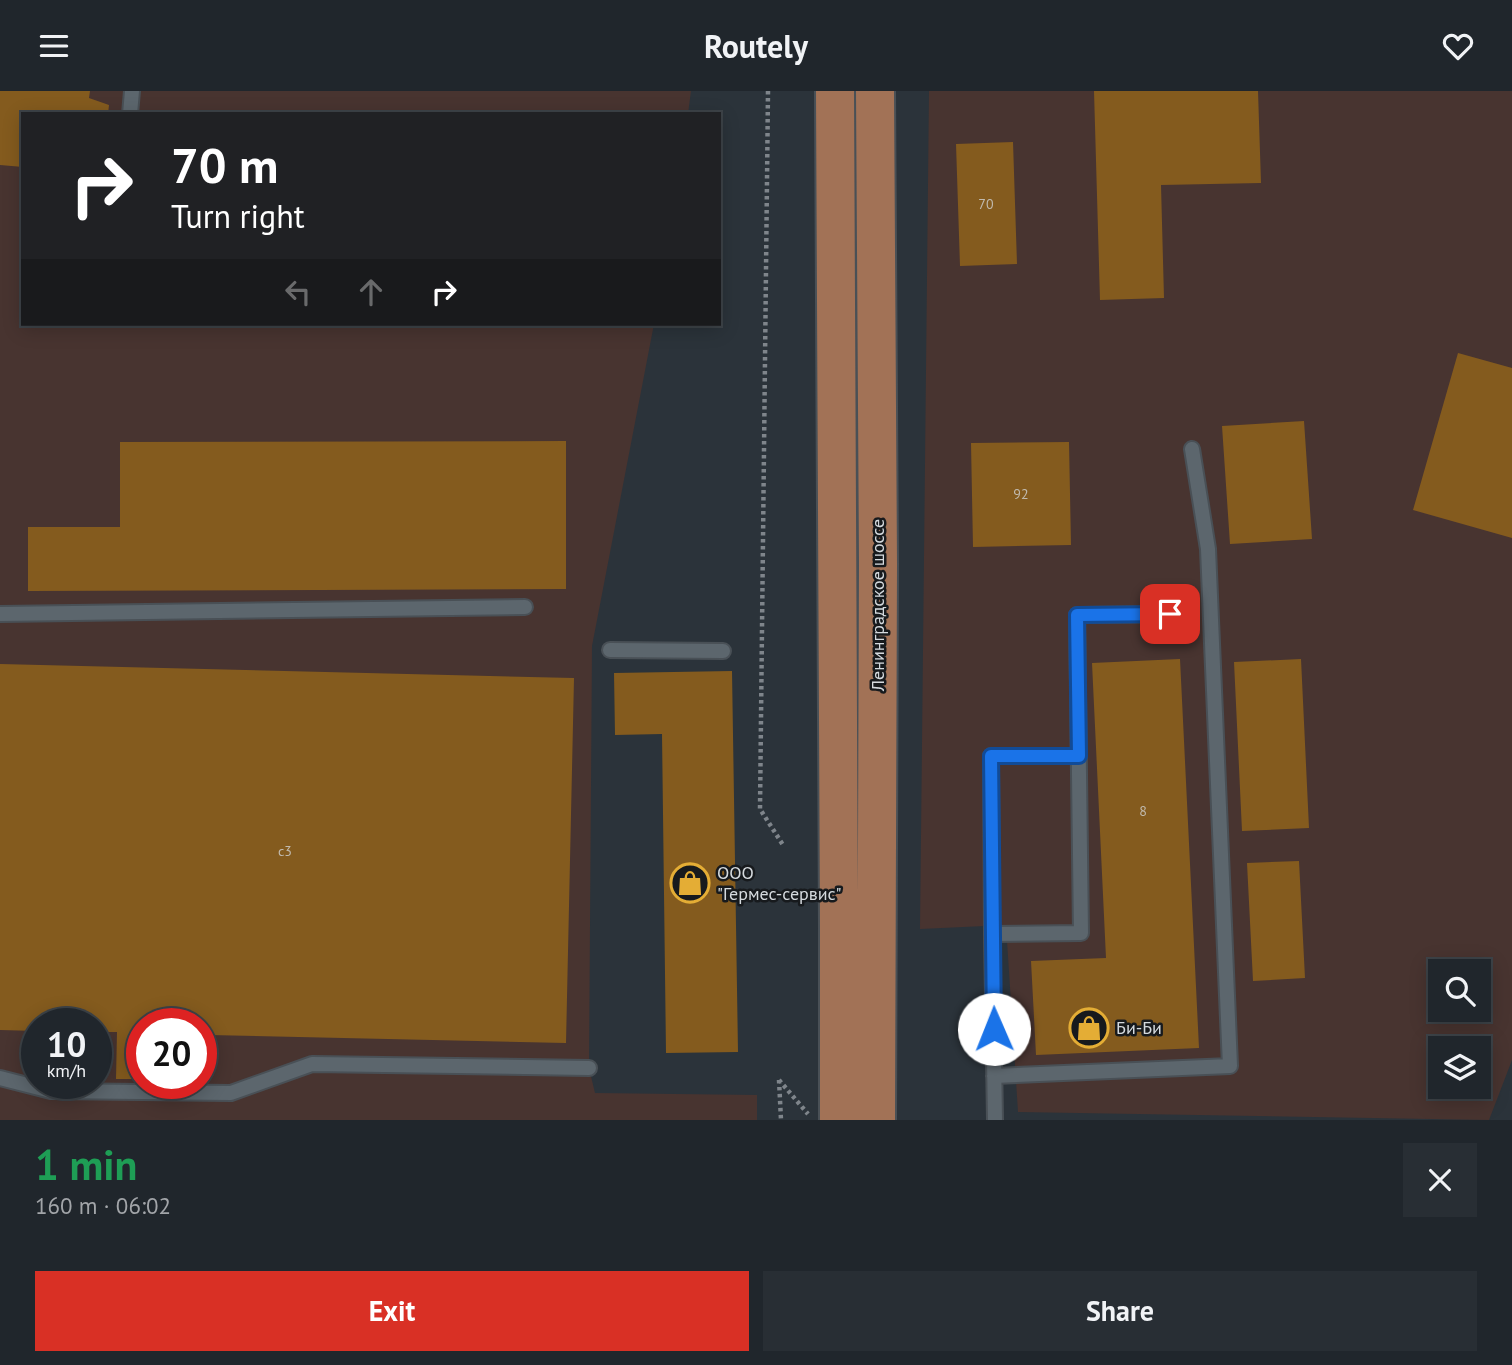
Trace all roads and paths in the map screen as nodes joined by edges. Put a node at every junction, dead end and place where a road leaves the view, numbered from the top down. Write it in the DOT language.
graph roads {
  1 [pos="131,91"];
  2 [pos="768,91"];
  3 [pos="835,91"];
  4 [pos="875,91"];
  5 [pos="130,112"];
  6 [pos="1192,449"];
  7 [pos="525,607"];
  8 [pos="0,614"];
  9 [pos="1170,614"];
  10 [pos="610,650"];
  11 [pos="723,650"];
  12 [pos="1079,756"];
  13 [pos="783,845"];
  14 [pos="992,934"];
  15 [pos="589,1068"];
  16 [pos="994,1076"];
  17 [pos="0,1078"];
  18 [pos="782,1120"];
  19 [pos="814,1120"];
  20 [pos="839,1120"];
  21 [pos="876,1120"];
  22 [pos="995,1120"];
  1 -- 5 [label="lane"];
  2 -- 13 [label="path"];
  3 -- 20 [label="highway"];
  4 -- 21 [label="highway, Ленинградское шоссе"];
  6 -- 16 [label="lane"];
  7 -- 8 [label="lane"];
  9 -- 12 [label="lane"];
  10 -- 11 [label="lane"];
  12 -- 14 [label="lane"];
  12 -- 14 [label="lane"];
  14 -- 16 [label="lane"];
  15 -- 17 [label="lane"];
  16 -- 22 [label="lane"];
  18 -- 19 [label="path"];
}
